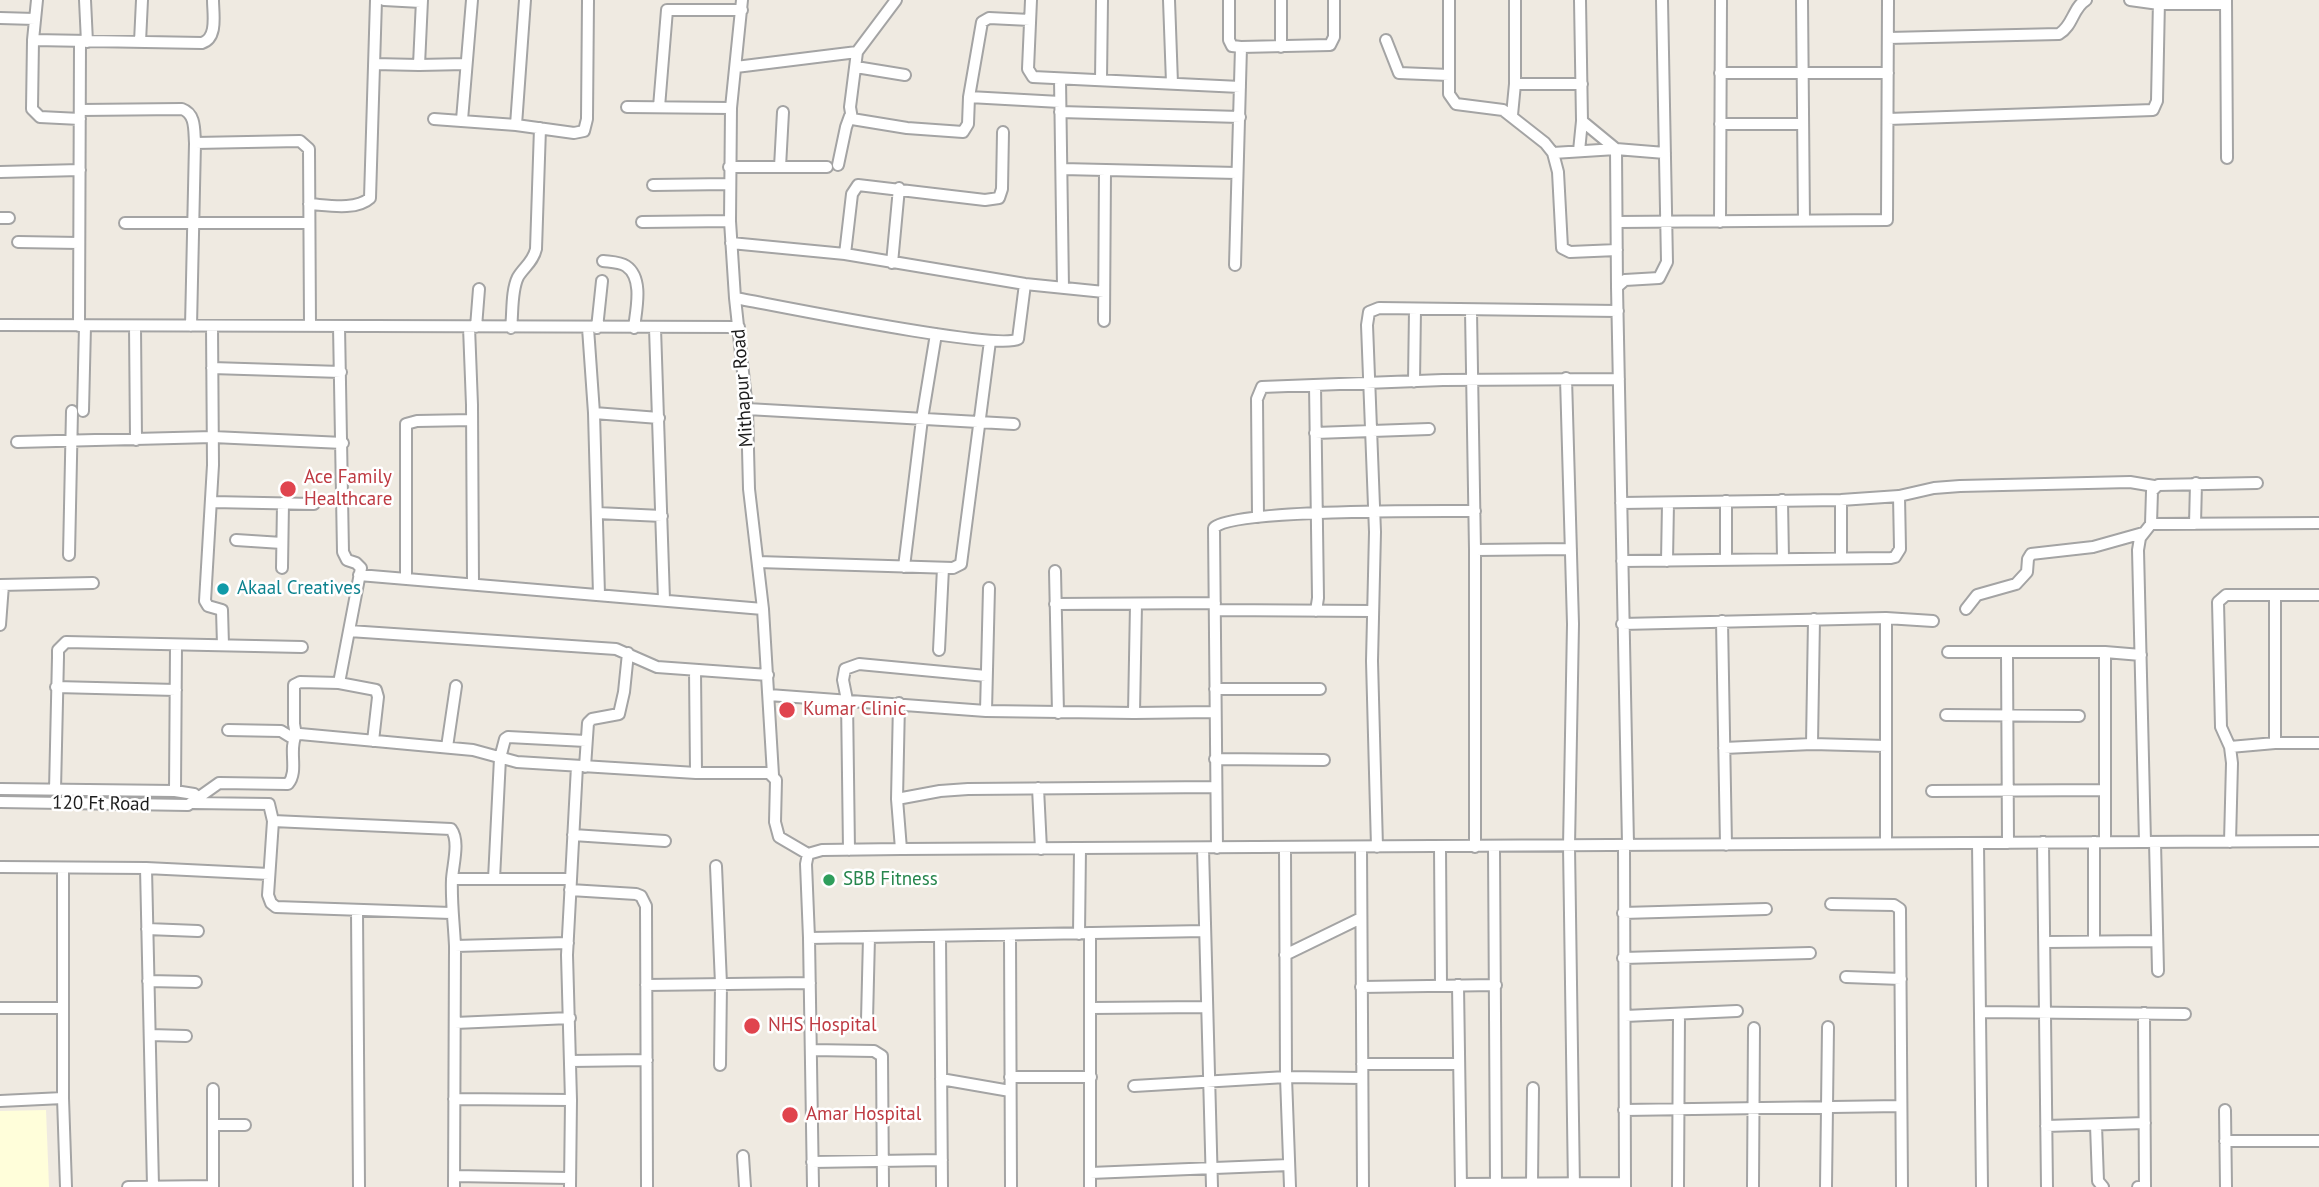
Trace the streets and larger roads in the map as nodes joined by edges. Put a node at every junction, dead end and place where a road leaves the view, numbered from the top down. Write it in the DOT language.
graph roads {
  1 [pos="37,0"];
  2 [pos="85,0"];
  3 [pos="142,0"];
  4 [pos="213,0"];
  5 [pos="376,0"];
  6 [pos="384,0"];
  7 [pos="472,0"];
  8 [pos="524,0"];
  9 [pos="588,0"];
  10 [pos="896,0"];
  11 [pos="1031,0"];
  12 [pos="1102,0"];
  13 [pos="1169,0"];
  14 [pos="1229,0"];
  15 [pos="1281,0"];
  16 [pos="1334,0"];
  17 [pos="1449,0"];
  18 [pos="1515,0"];
  19 [pos="1580,0"];
  20 [pos="1662,0"];
  21 [pos="1721,0"];
  22 [pos="1802,0"];
  23 [pos="1888,0"];
  24 [pos="2086,0"];
  25 [pos="2130,0"];
  26 [pos="421,1"];
  27 [pos="2159,2"];
  28 [pos="2226,2"];
  29 [pos="668,5"];
  30 [pos="742,5"];
  31 [pos="0,18"];
  32 [pos="35,19"];
  33 [pos="1030,20"];
  34 [pos="1888,38"];
  35 [pos="33,40"];
  36 [pos="1386,40"];
  37 [pos="84,42"];
  38 [pos="140,42"];
  39 [pos="1241,47"];
  40 [pos="1281,47"];
  41 [pos="857,52"];
  42 [pos="374,64"];
  43 [pos="466,64"];
  44 [pos="419,65"];
  45 [pos="736,67"];
  46 [pos="856,67"];
  47 [pos="1720,73"];
  48 [pos="1803,73"];
  49 [pos="1888,73"];
  50 [pos="905,75"];
  51 [pos="1449,75"];
  52 [pos="1060,79"];
  53 [pos="1101,80"];
  54 [pos="1172,83"];
  55 [pos="1515,84"];
  56 [pos="1582,84"];
  57 [pos="1240,87"];
  58 [pos="969,97"];
  59 [pos="627,107"];
  60 [pos="659,107"];
  61 [pos="1060,107"];
  62 [pos="731,108"];
  63 [pos="783,112"];
  64 [pos="80,114"];
  65 [pos="1512,115"];
  66 [pos="850,116"];
  67 [pos="1240,117"];
  68 [pos="435,119"];
  69 [pos="1888,119"];
  70 [pos="462,120"];
  71 [pos="1582,121"];
  72 [pos="1720,124"];
  73 [pos="1803,124"];
  74 [pos="516,125"];
  75 [pos="540,128"];
  76 [pos="1003,132"];
  77 [pos="195,143"];
  78 [pos="1616,149"];
  79 [pos="1579,151"];
  80 [pos="1553,153"];
  81 [pos="1665,153"];
  82 [pos="2227,158"];
  83 [pos="729,167"];
  84 [pos="780,167"];
  85 [pos="1062,169"];
  86 [pos="80,170"];
  87 [pos="1105,170"];
  88 [pos="0,172"];
  89 [pos="1237,173"];
  90 [pos="728,184"];
  91 [pos="653,185"];
  92 [pos="899,188"];
  93 [pos="309,204"];
  94 [pos="730,221"];
  95 [pos="1804,221"];
  96 [pos="642,222"];
  97 [pos="1617,222"];
  98 [pos="1666,222"];
  99 [pos="1720,222"];
  100 [pos="125,223"];
  101 [pos="193,223"];
  102 [pos="309,223"];
  103 [pos="18,242"];
  104 [pos="79,243"];
  105 [pos="731,243"];
  106 [pos="1617,250"];
  107 [pos="845,254"];
  108 [pos="603,261"];
  109 [pos="892,263"];
  110 [pos="1235,265"];
  111 [pos="602,281"];
  112 [pos="1024,284"];
  113 [pos="1617,287"];
  114 [pos="1063,288"];
  115 [pos="479,289"];
  116 [pos="1104,292"];
  117 [pos="735,298"];
  118 [pos="1415,309"];
  119 [pos="1471,311"];
  120 [pos="1618,311"];
  121 [pos="1104,321"];
  122 [pos="0,325"];
  123 [pos="82,326"];
  124 [pos="135,326"];
  125 [pos="191,326"];
  126 [pos="212,326"];
  127 [pos="310,326"];
  128 [pos="340,326"];
  129 [pos="473,327"];
  130 [pos="739,327"];
  131 [pos="511,328"];
  132 [pos="592,328"];
  133 [pos="634,328"];
  134 [pos="655,328"];
  135 [pos="936,334"];
  136 [pos="990,341"];
  137 [pos="212,368"];
  138 [pos="341,372"];
  139 [pos="1566,378"];
  140 [pos="1619,379"];
  141 [pos="1473,380"];
  142 [pos="1414,382"];
  143 [pos="1371,384"];
  144 [pos="1315,385"];
  145 [pos="747,409"];
  146 [pos="594,413"];
  147 [pos="659,418"];
  148 [pos="922,419"];
  149 [pos="472,420"];
  150 [pos="979,423"];
  151 [pos="1014,424"];
  152 [pos="1429,429"];
  153 [pos="1372,430"];
  154 [pos="1315,433"];
  155 [pos="213,437"];
  156 [pos="136,440"];
  157 [pos="17,442"];
  158 [pos="71,442"];
  159 [pos="343,443"];
  160 [pos="2196,483"];
  161 [pos="2257,483"];
  162 [pos="2154,486"];
  163 [pos="1899,496"];
  164 [pos="1782,500"];
  165 [pos="1841,500"];
  166 [pos="1726,501"];
  167 [pos="212,502"];
  168 [pos="283,503"];
  169 [pos="314,503"];
  170 [pos="1622,503"];
  171 [pos="1668,503"];
  172 [pos="1374,511"];
  173 [pos="1475,511"];
  174 [pos="597,513"];
  175 [pos="1316,514"];
  176 [pos="662,516"];
  177 [pos="1258,517"];
  178 [pos="2319,523"];
  179 [pos="2195,524"];
  180 [pos="2147,529"];
  181 [pos="236,540"];
  182 [pos="282,543"];
  183 [pos="1571,549"];
  184 [pos="1475,550"];
  185 [pos="69,555"];
  186 [pos="1841,558"];
  187 [pos="1783,559"];
  188 [pos="1726,560"];
  189 [pos="1622,561"];
  190 [pos="1667,561"];
  191 [pos="758,562"];
  192 [pos="904,567"];
  193 [pos="282,568"];
  194 [pos="943,568"];
  195 [pos="1055,571"];
  196 [pos="359,575"];
  197 [pos="406,579"];
  198 [pos="93,583"];
  199 [pos="473,584"];
  200 [pos="1,585"];
  201 [pos="989,588"];
  202 [pos="599,595"];
  203 [pos="2319,595"];
  204 [pos="2275,596"];
  205 [pos="664,600"];
  206 [pos="1055,604"];
  207 [pos="1136,604"];
  208 [pos="1215,606"];
  209 [pos="763,609"];
  210 [pos="1966,609"];
  211 [pos="1316,611"];
  212 [pos="1373,611"];
  213 [pos="1886,618"];
  214 [pos="1814,619"];
  215 [pos="1722,621"];
  216 [pos="1933,621"];
  217 [pos="1622,624"];
  218 [pos="0,625"];
  219 [pos="349,631"];
  220 [pos="176,645"];
  221 [pos="223,645"];
  222 [pos="302,647"];
  223 [pos="939,650"];
  224 [pos="1948,652"];
  225 [pos="2105,652"];
  226 [pos="628,653"];
  227 [pos="2007,653"];
  228 [pos="2141,656"];
  229 [pos="695,670"];
  230 [pos="768,676"];
  231 [pos="986,676"];
  232 [pos="339,683"];
  233 [pos="456,686"];
  234 [pos="56,687"];
  235 [pos="1215,689"];
  236 [pos="1320,689"];
  237 [pos="176,690"];
  238 [pos="769,695"];
  239 [pos="847,701"];
  240 [pos="899,703"];
  241 [pos="986,710"];
  242 [pos="1214,712"];
  243 [pos="1058,713"];
  244 [pos="1134,713"];
  245 [pos="1946,715"];
  246 [pos="2007,716"];
  247 [pos="2080,716"];
  248 [pos="228,730"];
  249 [pos="295,737"];
  250 [pos="373,741"];
  251 [pos="586,741"];
  252 [pos="2275,743"];
  253 [pos="2319,743"];
  254 [pos="1812,744"];
  255 [pos="1886,746"];
  256 [pos="447,747"];
  257 [pos="2230,747"];
  258 [pos="1724,748"];
  259 [pos="500,758"];
  260 [pos="1215,759"];
  261 [pos="1324,760"];
  262 [pos="581,766"];
  263 [pos="696,773"];
  264 [pos="773,775"];
  265 [pos="1038,788"];
  266 [pos="1216,788"];
  267 [pos="0,789"];
  268 [pos="55,790"];
  269 [pos="2105,790"];
  270 [pos="1932,791"];
  271 [pos="2008,791"];
  272 [pos="175,792"];
  273 [pos="897,799"];
  274 [pos="196,800"];
  275 [pos="0,802"];
  276 [pos="274,821"];
  277 [pos="573,835"];
  278 [pos="665,841"];
  279 [pos="2319,841"];
  280 [pos="2043,842"];
  281 [pos="2099,842"];
  282 [pos="2150,842"];
  283 [pos="2230,842"];
  284 [pos="1978,843"];
  285 [pos="2008,843"];
  286 [pos="1886,844"];
  287 [pos="1626,845"];
  288 [pos="1726,845"];
  289 [pos="1494,846"];
  290 [pos="1569,846"];
  291 [pos="1361,847"];
  292 [pos="1377,847"];
  293 [pos="1440,847"];
  294 [pos="1475,847"];
  295 [pos="1080,848"];
  296 [pos="1203,848"];
  297 [pos="1217,848"];
  298 [pos="1285,848"];
  299 [pos="901,849"];
  300 [pos="1041,849"];
  301 [pos="849,850"];
  302 [pos="808,854"];
  303 [pos="716,866"];
  304 [pos="0,867"];
  305 [pos="63,868"];
  306 [pos="146,868"];
  307 [pos="268,874"];
  308 [pos="452,878"];
  309 [pos="494,879"];
  310 [pos="571,885"];
  311 [pos="1831,904"];
  312 [pos="1766,909"];
  313 [pos="357,911"];
  314 [pos="1623,913"];
  315 [pos="451,914"];
  316 [pos="1361,918"];
  317 [pos="147,929"];
  318 [pos="198,931"];
  319 [pos="1205,931"];
  320 [pos="1085,934"];
  321 [pos="1010,935"];
  322 [pos="940,936"];
  323 [pos="869,937"];
  324 [pos="809,938"];
  325 [pos="2094,941"];
  326 [pos="2157,941"];
  327 [pos="2045,942"];
  328 [pos="568,943"];
  329 [pos="455,946"];
  330 [pos="1810,953"];
  331 [pos="1285,955"];
  332 [pos="1623,958"];
  333 [pos="2158,971"];
  334 [pos="1846,977"];
  335 [pos="1901,979"];
  336 [pos="148,981"];
  337 [pos="197,982"];
  338 [pos="721,984"];
  339 [pos="810,984"];
  340 [pos="646,985"];
  341 [pos="1441,985"];
  342 [pos="1458,985"];
  343 [pos="1496,985"];
  344 [pos="1361,986"];
  345 [pos="1208,1007"];
  346 [pos="0,1008"];
  347 [pos="63,1008"];
  348 [pos="1091,1008"];
  349 [pos="1737,1011"];
  350 [pos="1981,1012"];
  351 [pos="2046,1013"];
  352 [pos="2144,1013"];
  353 [pos="1679,1014"];
  354 [pos="2185,1014"];
  355 [pos="1625,1016"];
  356 [pos="570,1018"];
  357 [pos="867,1020"];
  358 [pos="454,1023"];
  359 [pos="1828,1027"];
  360 [pos="1754,1028"];
  361 [pos="150,1035"];
  362 [pos="186,1035"];
  363 [pos="811,1050"];
  364 [pos="647,1060"];
  365 [pos="570,1061"];
  366 [pos="1362,1064"];
  367 [pos="1459,1064"];
  368 [pos="720,1065"];
  369 [pos="1010,1077"];
  370 [pos="1091,1077"];
  371 [pos="1286,1077"];
  372 [pos="1362,1078"];
  373 [pos="942,1079"];
  374 [pos="1209,1083"];
  375 [pos="1134,1086"];
  376 [pos="1533,1088"];
  377 [pos="214,1089"];
  378 [pos="1010,1091"];
  379 [pos="63,1098"];
  380 [pos="454,1099"];
  381 [pos="571,1100"];
  382 [pos="0,1101"];
  383 [pos="1901,1106"];
  384 [pos="1826,1107"];
  385 [pos="1752,1108"];
  386 [pos="1624,1110"];
  387 [pos="1678,1110"];
  388 [pos="2225,1110"];
  389 [pos="2145,1124"];
  390 [pos="213,1125"];
  391 [pos="245,1125"];
  392 [pos="2096,1125"];
  393 [pos="2046,1126"];
  394 [pos="2225,1141"];
  395 [pos="2319,1141"];
  396 [pos="743,1156"];
  397 [pos="942,1160"];
  398 [pos="883,1161"];
  399 [pos="812,1162"];
  400 [pos="1289,1165"];
  401 [pos="1211,1168"];
  402 [pos="1090,1173"];
  403 [pos="454,1182"];
  404 [pos="570,1183"];
  405 [pos="1532,1183"];
  406 [pos="1496,1184"];
  407 [pos="1461,1185"];
  408 [pos="1574,1185"];
  409 [pos="1625,1185"];
  410 [pos="153,1186"];
  411 [pos="66,1187"];
  412 [pos="128,1187"];
  413 [pos="213,1187"];
  414 [pos="359,1187"];
  415 [pos="647,1187"];
  416 [pos="745,1187"];
  417 [pos="813,1187"];
  418 [pos="883,1187"];
  419 [pos="942,1187"];
  420 [pos="1011,1187"];
  421 [pos="1090,1187"];
  422 [pos="1212,1187"];
  423 [pos="1290,1187"];
  424 [pos="1363,1187"];
  425 [pos="1678,1187"];
  426 [pos="1753,1187"];
  427 [pos="1826,1187"];
  428 [pos="1902,1187"];
  429 [pos="1982,1187"];
  430 [pos="2047,1187"];
  431 [pos="2103,1187"];
  432 [pos="2138,1187"];
  433 [pos="2226,1187"];
  1 -- 32 [label="street"];
  2 -- 37 [label="street"];
  3 -- 38 [label="street"];
  4 -- 38 [label="street"];
  5 -- 42 [label="street"];
  6 -- 26 [label="street"];
  7 -- 43 [label="street"];
  8 -- 74 [label="street"];
  9 -- 75 [label="street"];
  10 -- 41 [label="street"];
  11 -- 33 [label="street"];
  12 -- 53 [label="street"];
  13 -- 54 [label="street"];
  14 -- 39 [label="street"];
  15 -- 40 [label="street"];
  16 -- 40 [label="street"];
  17 -- 51 [label="street"];
  18 -- 55 [label="street"];
  19 -- 56 [label="street"];
  20 -- 81 [label="street"];
  21 -- 47 [label="street"];
  22 -- 48 [label="street"];
  23 -- 34 [label="street"];
  24 -- 34 [label="street"];
  25 -- 27 [label="street"];
  26 -- 44 [label="street"];
  27 -- 28 [label="street"];
  27 -- 69 [label="street"];
  28 -- 82 [label="street"];
  29 -- 30 [label="street"];
  29 -- 60 [label="street"];
  30 -- 45 [label="street, Mithapur Road"];
  31 -- 32 [label="street"];
  32 -- 35 [label="street"];
  33 -- 52 [label="street"];
  33 -- 58 [label="street"];
  34 -- 49 [label="street"];
  35 -- 37 [label="street"];
  35 -- 64 [label="street"];
  36 -- 51 [label="street"];
  37 -- 38 [label="street"];
  37 -- 64 [label="street"];
  39 -- 40 [label="street"];
  39 -- 57 [label="street"];
  41 -- 45 [label="street"];
  41 -- 46 [label="street"];
  42 -- 44 [label="street"];
  42 -- 93 [label="street"];
  43 -- 44 [label="street"];
  43 -- 70 [label="street"];
  45 -- 62 [label="street, Mithapur Road"];
  46 -- 50 [label="street"];
  46 -- 66 [label="street"];
  47 -- 48 [label="street"];
  47 -- 72 [label="street"];
  48 -- 49 [label="street"];
  48 -- 73 [label="street"];
  49 -- 69 [label="street"];
  51 -- 65 [label="street"];
  52 -- 53 [label="street"];
  52 -- 61 [label="street"];
  53 -- 54 [label="street"];
  54 -- 57 [label="street"];
  55 -- 56 [label="street"];
  55 -- 65 [label="street"];
  56 -- 71 [label="street"];
  57 -- 67 [label="street"];
  58 -- 61 [label="street"];
  58 -- 66 [label="street"];
  59 -- 60 [label="street"];
  60 -- 62 [label="street"];
  61 -- 67 [label="street"];
  61 -- 85 [label="street"];
  62 -- 83 [label="street, Mithapur Road"];
  63 -- 84 [label="street"];
  64 -- 77 [label="street"];
  64 -- 86 [label="street"];
  65 -- 80 [label="street"];
  66 -- 84 [label="street"];
  67 -- 89 [label="street"];
  68 -- 70 [label="street"];
  69 -- 95 [label="street"];
  70 -- 74 [label="street"];
  71 -- 78 [label="street"];
  71 -- 79 [label="street"];
  72 -- 73 [label="street"];
  72 -- 99 [label="street"];
  73 -- 95 [label="street"];
  74 -- 75 [label="street"];
  75 -- 131 [label="street"];
  76 -- 92 [label="street"];
  77 -- 93 [label="street"];
  77 -- 101 [label="street"];
  78 -- 79 [label="street"];
  78 -- 81 [label="street"];
  78 -- 97 [label="street"];
  79 -- 80 [label="street"];
  80 -- 106 [label="street"];
  81 -- 98 [label="street"];
  83 -- 84 [label="street"];
  83 -- 90 [label="street, Mithapur Road"];
  85 -- 87 [label="street"];
  85 -- 114 [label="street"];
  86 -- 88 [label="street"];
  86 -- 104 [label="street"];
  87 -- 89 [label="street"];
  87 -- 116 [label="street"];
  89 -- 110 [label="street"];
  90 -- 91 [label="street"];
  90 -- 94 [label="street, Mithapur Road"];
  92 -- 107 [label="street"];
  92 -- 109 [label="street"];
  93 -- 102 [label="street"];
  94 -- 96 [label="street"];
  94 -- 105 [label="street, Mithapur Road"];
  95 -- 99 [label="street"];
  97 -- 98 [label="street"];
  97 -- 106 [label="street"];
  98 -- 99 [label="street"];
  98 -- 113 [label="street"];
  100 -- 101 [label="street"];
  101 -- 102 [label="street"];
  101 -- 125 [label="street"];
  102 -- 127 [label="street"];
  103 -- 104 [label="street"];
  104 -- 123 [label="street"];
  105 -- 107 [label="street"];
  105 -- 117 [label="street, Mithapur Road"];
  106 -- 113 [label="street"];
  107 -- 109 [label="street"];
  108 -- 133 [label="street"];
  109 -- 112 [label="street"];
  111 -- 132 [label="street"];
  112 -- 114 [label="street"];
  112 -- 136 [label="street"];
  113 -- 120 [label="street"];
  114 -- 116 [label="street"];
  115 -- 129 [label="street"];
  116 -- 121 [label="street"];
  117 -- 130 [label="street, Mithapur Road"];
  117 -- 135 [label="street"];
  118 -- 119 [label="street"];
  118 -- 142 [label="street"];
  118 -- 143 [label="street"];
  119 -- 120 [label="street"];
  119 -- 141 [label="street"];
  120 -- 140 [label="street"];
  122 -- 123 [label="street"];
  123 -- 124 [label="street"];
  123 -- 158 [label="street"];
  124 -- 125 [label="street"];
  124 -- 156 [label="street"];
  125 -- 126 [label="street"];
  126 -- 127 [label="street"];
  126 -- 137 [label="street"];
  127 -- 128 [label="street"];
  128 -- 129 [label="street"];
  128 -- 138 [label="street"];
  129 -- 131 [label="street"];
  129 -- 149 [label="street"];
  130 -- 134 [label="street"];
  130 -- 145 [label="street, Mithapur Road"];
  131 -- 132 [label="street"];
  132 -- 133 [label="street"];
  132 -- 146 [label="street"];
  133 -- 134 [label="street"];
  134 -- 147 [label="street"];
  135 -- 136 [label="street"];
  135 -- 148 [label="street"];
  136 -- 150 [label="street"];
  137 -- 138 [label="street"];
  137 -- 155 [label="street"];
  138 -- 159 [label="street"];
  139 -- 140 [label="street"];
  139 -- 141 [label="street"];
  139 -- 183 [label="street"];
  140 -- 170 [label="street"];
  141 -- 142 [label="street"];
  141 -- 173 [label="street"];
  142 -- 143 [label="street"];
  143 -- 144 [label="street"];
  143 -- 153 [label="street"];
  144 -- 154 [label="street"];
  144 -- 177 [label="street"];
  145 -- 148 [label="street"];
  145 -- 191 [label="street, Mithapur Road"];
  146 -- 147 [label="street"];
  146 -- 174 [label="street"];
  147 -- 176 [label="street"];
  148 -- 150 [label="street"];
  148 -- 192 [label="street"];
  149 -- 197 [label="street"];
  149 -- 199 [label="street"];
  150 -- 151 [label="street"];
  150 -- 194 [label="street"];
  152 -- 153 [label="street"];
  153 -- 154 [label="street"];
  153 -- 172 [label="street"];
  154 -- 175 [label="street"];
  155 -- 156 [label="street"];
  155 -- 159 [label="street"];
  155 -- 167 [label="street"];
  156 -- 158 [label="street"];
  157 -- 158 [label="street"];
  158 -- 185 [label="street"];
  159 -- 196 [label="street"];
  160 -- 161 [label="street"];
  160 -- 162 [label="street"];
  160 -- 179 [label="street"];
  162 -- 163 [label="street"];
  162 -- 180 [label="street"];
  163 -- 165 [label="street"];
  163 -- 186 [label="street"];
  164 -- 165 [label="street"];
  164 -- 166 [label="street"];
  164 -- 187 [label="street"];
  165 -- 186 [label="street"];
  166 -- 171 [label="street"];
  166 -- 188 [label="street"];
  167 -- 168 [label="street"];
  167 -- 221 [label="street"];
  168 -- 169 [label="street"];
  168 -- 182 [label="street"];
  170 -- 171 [label="street"];
  170 -- 189 [label="street"];
  171 -- 190 [label="street"];
  172 -- 173 [label="street"];
  172 -- 175 [label="street"];
  172 -- 212 [label="street"];
  173 -- 184 [label="street"];
  174 -- 176 [label="street"];
  174 -- 202 [label="street"];
  175 -- 177 [label="street"];
  175 -- 211 [label="street"];
  176 -- 205 [label="street"];
  177 -- 208 [label="street"];
  178 -- 179 [label="street"];
  179 -- 180 [label="street"];
  180 -- 210 [label="street"];
  180 -- 228 [label="street"];
  181 -- 182 [label="street"];
  182 -- 193 [label="street"];
  183 -- 184 [label="street"];
  183 -- 290 [label="street"];
  184 -- 294 [label="street"];
  186 -- 187 [label="street"];
  187 -- 188 [label="street"];
  188 -- 190 [label="street"];
  189 -- 190 [label="street"];
  189 -- 217 [label="street"];
  191 -- 192 [label="street"];
  191 -- 209 [label="street, Mithapur Road"];
  192 -- 194 [label="street"];
  194 -- 223 [label="street"];
  195 -- 206 [label="street"];
  196 -- 197 [label="street"];
  196 -- 219 [label="street"];
  197 -- 199 [label="street"];
  198 -- 200 [label="street"];
  199 -- 202 [label="street"];
  200 -- 218 [label="street"];
  201 -- 231 [label="street"];
  202 -- 205 [label="street"];
  203 -- 204 [label="street"];
  204 -- 252 [label="street"];
  204 -- 257 [label="street"];
  205 -- 209 [label="street"];
  206 -- 207 [label="street"];
  206 -- 243 [label="street"];
  207 -- 208 [label="street"];
  207 -- 244 [label="street"];
  208 -- 211 [label="street"];
  208 -- 235 [label="street"];
  209 -- 230 [label="street, Mithapur Road"];
  211 -- 212 [label="street"];
  212 -- 292 [label="street"];
  213 -- 214 [label="street"];
  213 -- 216 [label="street"];
  213 -- 255 [label="street"];
  214 -- 215 [label="street"];
  214 -- 254 [label="street"];
  215 -- 217 [label="street"];
  215 -- 258 [label="street"];
  217 -- 287 [label="street"];
  219 -- 226 [label="street"];
  219 -- 232 [label="street"];
  220 -- 221 [label="street"];
  220 -- 234 [label="street"];
  220 -- 237 [label="street"];
  221 -- 222 [label="street"];
  224 -- 227 [label="street"];
  225 -- 227 [label="street"];
  225 -- 228 [label="street"];
  225 -- 269 [label="street"];
  226 -- 229 [label="street"];
  226 -- 251 [label="street"];
  227 -- 246 [label="street"];
  228 -- 282 [label="street"];
  229 -- 230 [label="street"];
  229 -- 263 [label="street"];
  230 -- 238 [label="street, Mithapur Road"];
  231 -- 239 [label="street"];
  231 -- 241 [label="street"];
  232 -- 249 [label="street"];
  232 -- 250 [label="street"];
  233 -- 256 [label="street"];
  234 -- 237 [label="street"];
  234 -- 268 [label="street"];
  235 -- 236 [label="street"];
  235 -- 242 [label="street"];
  237 -- 272 [label="street"];
  238 -- 239 [label="street"];
  238 -- 264 [label="street, Mithapur Road"];
  239 -- 240 [label="street"];
  239 -- 301 [label="street"];
  240 -- 241 [label="street"];
  240 -- 273 [label="street"];
  241 -- 243 [label="street"];
  242 -- 244 [label="street"];
  242 -- 260 [label="street"];
  243 -- 244 [label="street"];
  245 -- 246 [label="street"];
  246 -- 247 [label="street"];
  246 -- 271 [label="street"];
  248 -- 249 [label="street"];
  249 -- 250 [label="street"];
  249 -- 274 [label="street"];
  250 -- 256 [label="street"];
  251 -- 259 [label="street"];
  251 -- 262 [label="street"];
  252 -- 253 [label="street"];
  252 -- 257 [label="street"];
  254 -- 255 [label="street"];
  254 -- 258 [label="street"];
  255 -- 286 [label="street"];
  256 -- 259 [label="street"];
  257 -- 283 [label="street"];
  258 -- 288 [label="street"];
  259 -- 262 [label="street"];
  259 -- 309 [label="street"];
  260 -- 261 [label="street"];
  260 -- 266 [label="street"];
  262 -- 263 [label="street"];
  262 -- 277 [label="street"];
  263 -- 264 [label="street"];
  264 -- 302 [label="street, Mithapur Road"];
  265 -- 266 [label="street"];
  265 -- 273 [label="street"];
  265 -- 300 [label="street"];
  266 -- 297 [label="street"];
  267 -- 268 [label="street"];
  268 -- 272 [label="street"];
  269 -- 271 [label="street"];
  269 -- 281 [label="street"];
  270 -- 271 [label="street"];
  271 -- 285 [label="street"];
  272 -- 274 [label="street"];
  273 -- 299 [label="street"];
  274 -- 275 [label="street, 120 Ft Road"];
  274 -- 276 [label="street"];
  276 -- 307 [label="street"];
  276 -- 308 [label="street"];
  277 -- 278 [label="street"];
  277 -- 310 [label="street"];
  279 -- 283 [label="street"];
  280 -- 281 [label="street"];
  280 -- 285 [label="street"];
  280 -- 327 [label="street"];
  281 -- 282 [label="street"];
  281 -- 325 [label="street"];
  282 -- 283 [label="street"];
  282 -- 326 [label="street"];
  284 -- 285 [label="street"];
  284 -- 286 [label="street"];
  284 -- 350 [label="street"];
  286 -- 288 [label="street"];
  287 -- 288 [label="street"];
  287 -- 290 [label="street"];
  287 -- 314 [label="street"];
  289 -- 290 [label="street"];
  289 -- 294 [label="street"];
  289 -- 343 [label="street"];
  290 -- 408 [label="street"];
  291 -- 292 [label="street"];
  291 -- 298 [label="street"];
  291 -- 316 [label="street"];
  292 -- 293 [label="street"];
  293 -- 294 [label="street"];
  293 -- 341 [label="street"];
  295 -- 296 [label="street"];
  295 -- 300 [label="street"];
  295 -- 320 [label="street"];
  296 -- 297 [label="street"];
  296 -- 319 [label="street"];
  297 -- 298 [label="street"];
  298 -- 331 [label="street"];
  299 -- 300 [label="street"];
  299 -- 301 [label="street"];
  301 -- 302 [label="street"];
  302 -- 324 [label="street"];
  303 -- 338 [label="street"];
  304 -- 305 [label="street"];
  305 -- 306 [label="street"];
  305 -- 347 [label="street"];
  306 -- 307 [label="street"];
  306 -- 317 [label="street"];
  307 -- 313 [label="street"];
  308 -- 309 [label="street"];
  308 -- 315 [label="street"];
  309 -- 310 [label="street"];
  310 -- 328 [label="street"];
  310 -- 340 [label="street"];
  311 -- 335 [label="street"];
  312 -- 314 [label="street"];
  313 -- 315 [label="street"];
  313 -- 414 [label="street"];
  314 -- 332 [label="street"];
  315 -- 329 [label="street"];
  316 -- 331 [label="street"];
  316 -- 344 [label="street"];
  317 -- 318 [label="street"];
  317 -- 336 [label="street"];
  319 -- 320 [label="street"];
  319 -- 345 [label="street"];
  320 -- 321 [label="street"];
  320 -- 348 [label="street"];
  321 -- 322 [label="street"];
  321 -- 369 [label="street"];
  322 -- 323 [label="street"];
  322 -- 373 [label="street"];
  323 -- 324 [label="street"];
  323 -- 357 [label="street"];
  324 -- 339 [label="street"];
  325 -- 326 [label="street"];
  325 -- 327 [label="street"];
  326 -- 333 [label="street"];
  327 -- 351 [label="street"];
  328 -- 329 [label="street"];
  328 -- 356 [label="street"];
  329 -- 358 [label="street"];
  330 -- 332 [label="street"];
  331 -- 371 [label="street"];
  332 -- 355 [label="street"];
  334 -- 335 [label="street"];
  335 -- 383 [label="street"];
  336 -- 337 [label="street"];
  336 -- 361 [label="street"];
  338 -- 339 [label="street"];
  338 -- 340 [label="street"];
  338 -- 368 [label="street"];
  339 -- 363 [label="street"];
  340 -- 364 [label="street"];
  341 -- 342 [label="street"];
  341 -- 344 [label="street"];
  342 -- 343 [label="street"];
  342 -- 367 [label="street"];
  343 -- 406 [label="street"];
  344 -- 366 [label="street"];
  345 -- 348 [label="street"];
  345 -- 374 [label="street"];
  346 -- 347 [label="street"];
  347 -- 379 [label="street"];
  348 -- 370 [label="street"];
  349 -- 353 [label="street"];
  350 -- 351 [label="street"];
  350 -- 429 [label="street"];
  351 -- 352 [label="street"];
  351 -- 393 [label="street"];
  352 -- 354 [label="street"];
  352 -- 389 [label="street"];
  353 -- 355 [label="street"];
  353 -- 387 [label="street"];
  355 -- 386 [label="street"];
  356 -- 358 [label="street"];
  356 -- 365 [label="street"];
  358 -- 380 [label="street"];
  359 -- 384 [label="street"];
  360 -- 385 [label="street"];
  361 -- 362 [label="street"];
  361 -- 410 [label="street"];
  363 -- 398 [label="street"];
  363 -- 399 [label="street"];
  364 -- 365 [label="street"];
  364 -- 415 [label="street"];
  365 -- 381 [label="street"];
  366 -- 367 [label="street"];
  366 -- 372 [label="street"];
  367 -- 407 [label="street"];
  369 -- 370 [label="street"];
  369 -- 378 [label="street"];
  370 -- 402 [label="street"];
  371 -- 372 [label="street"];
  371 -- 374 [label="street"];
  371 -- 400 [label="street"];
  372 -- 424 [label="street"];
  373 -- 378 [label="street"];
  373 -- 397 [label="street"];
  374 -- 375 [label="street"];
  374 -- 401 [label="street"];
  376 -- 405 [label="street"];
  377 -- 390 [label="street"];
  378 -- 420 [label="street"];
  379 -- 382 [label="street"];
  379 -- 411 [label="street"];
  380 -- 381 [label="street"];
  380 -- 403 [label="street"];
  381 -- 404 [label="street"];
  383 -- 384 [label="street"];
  383 -- 428 [label="street"];
  384 -- 385 [label="street"];
  384 -- 427 [label="street"];
  385 -- 387 [label="street"];
  385 -- 426 [label="street"];
  386 -- 387 [label="street"];
  386 -- 409 [label="street"];
  387 -- 425 [label="street"];
  388 -- 394 [label="street"];
  389 -- 392 [label="street"];
  389 -- 432 [label="street"];
  390 -- 391 [label="street"];
  390 -- 413 [label="street"];
  392 -- 393 [label="street"];
  392 -- 431 [label="street"];
  393 -- 430 [label="street"];
  394 -- 395 [label="street"];
  394 -- 433 [label="street"];
  396 -- 416 [label="street"];
  397 -- 398 [label="street"];
  397 -- 419 [label="street"];
  398 -- 399 [label="street"];
  398 -- 418 [label="street"];
  399 -- 417 [label="street"];
  400 -- 401 [label="street"];
  400 -- 423 [label="street"];
  401 -- 402 [label="street"];
  401 -- 422 [label="street"];
  402 -- 421 [label="street"];
  403 -- 404 [label="street"];
  405 -- 406 [label="street"];
  405 -- 408 [label="street"];
  406 -- 407 [label="street"];
  408 -- 409 [label="street"];
  410 -- 412 [label="street"];
  410 -- 413 [label="street"];
}
